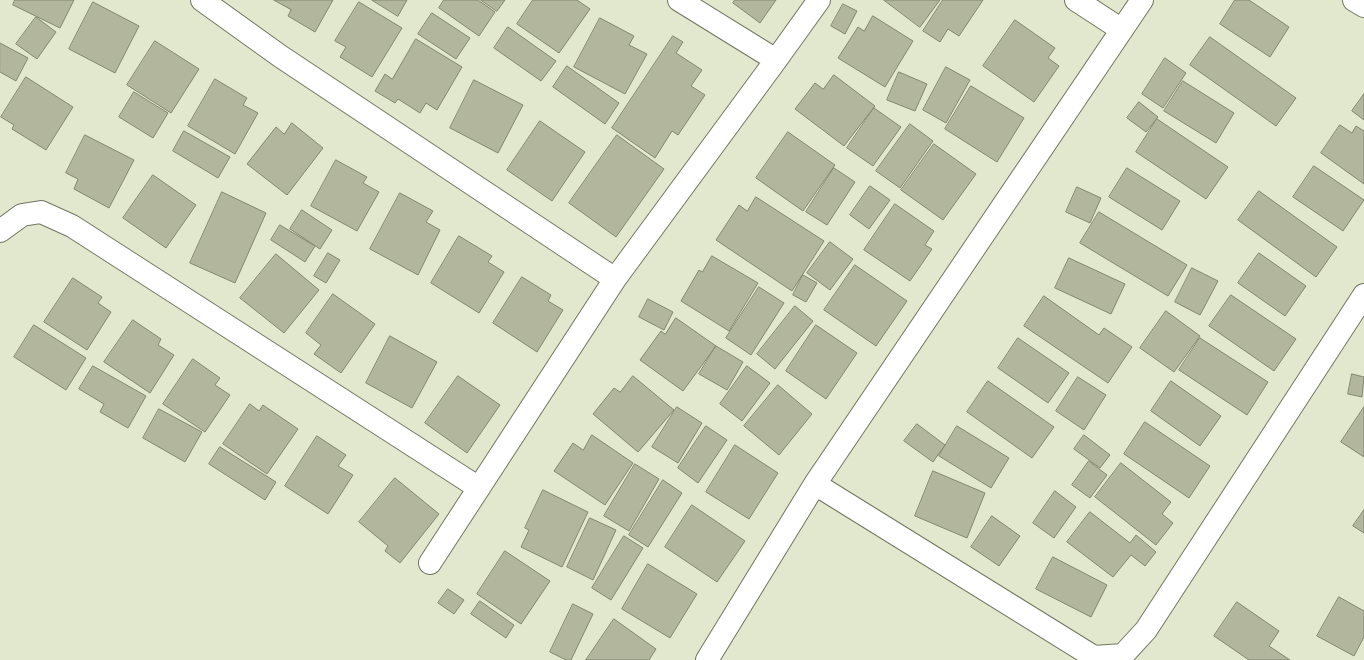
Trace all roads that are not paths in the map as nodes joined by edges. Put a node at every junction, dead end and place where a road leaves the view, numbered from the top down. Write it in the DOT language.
graph roads {
  1 [pos="202,0"];
  2 [pos="679,0"];
  3 [pos="819,0"];
  4 [pos="1076,0"];
  5 [pos="1142,0"];
  6 [pos="1354,0"];
  7 [pos="1364,6"];
  8 [pos="1122,30"];
  9 [pos="776,60"];
  10 [pos="0,231"];
  11 [pos="615,279"];
  12 [pos="1364,295"];
  13 [pos="816,484"];
  14 [pos="479,488"];
  15 [pos="430,563"];
  16 [pos="707,660"];
  1 -- 11 [label="street"];
  2 -- 9 [label="street"];
  3 -- 9 [label="street"];
  4 -- 8 [label="street"];
  5 -- 8 [label="street"];
  6 -- 7 [label="street"];
  8 -- 13 [label="street"];
  9 -- 11 [label="street"];
  10 -- 14 [label="street"];
  11 -- 14 [label="street"];
  12 -- 13 [label="street"];
  13 -- 16 [label="street"];
  14 -- 15 [label="street"];
}
